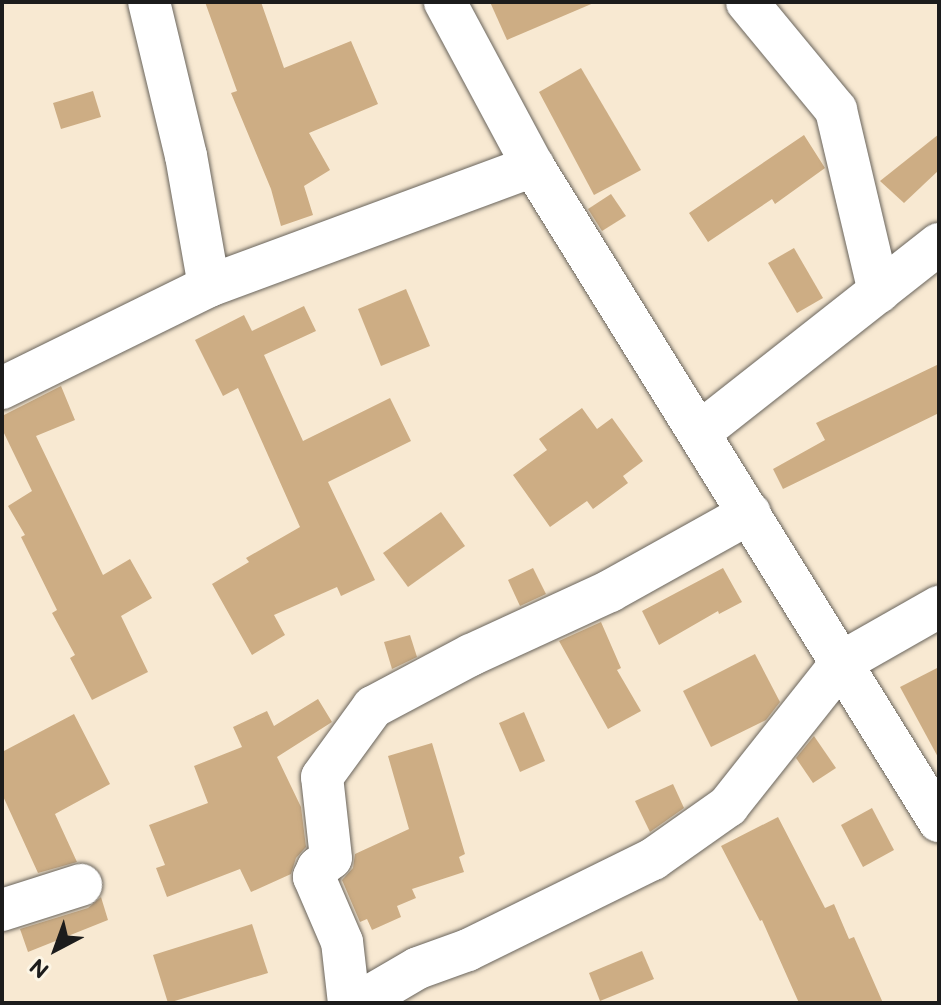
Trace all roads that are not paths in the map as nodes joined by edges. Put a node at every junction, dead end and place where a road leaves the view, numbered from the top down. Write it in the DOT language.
graph roads {
  1 [pos="149,2"];
  2 [pos="445,2"];
  3 [pos="747,2"];
  4 [pos="533,166"];
  5 [pos="939,244"];
  6 [pos="209,286"];
  7 [pos="879,292"];
  8 [pos="2,388"];
  9 [pos="700,432"];
  10 [pos="750,513"];
  11 [pos="939,607"];
  12 [pos="842,662"];
  13 [pos="939,821"];
  14 [pos="81,885"];
  15 [pos="2,910"];
  16 [pos="349,1003"];
  17 [pos="358,1003"];
  1 -- 6 [label="street"];
  2 -- 4 [label="street"];
  3 -- 7 [label="street"];
  4 -- 6 [label="street"];
  4 -- 9 [label="street"];
  5 -- 7 [label="street"];
  6 -- 8 [label="street"];
  7 -- 9 [label="street"];
  9 -- 10 [label="street"];
  10 -- 12 [label="street"];
  10 -- 16 [label="street"];
  11 -- 12 [label="street"];
  12 -- 13 [label="street"];
  12 -- 17 [label="street"];
  14 -- 15 [label="street"];
}
